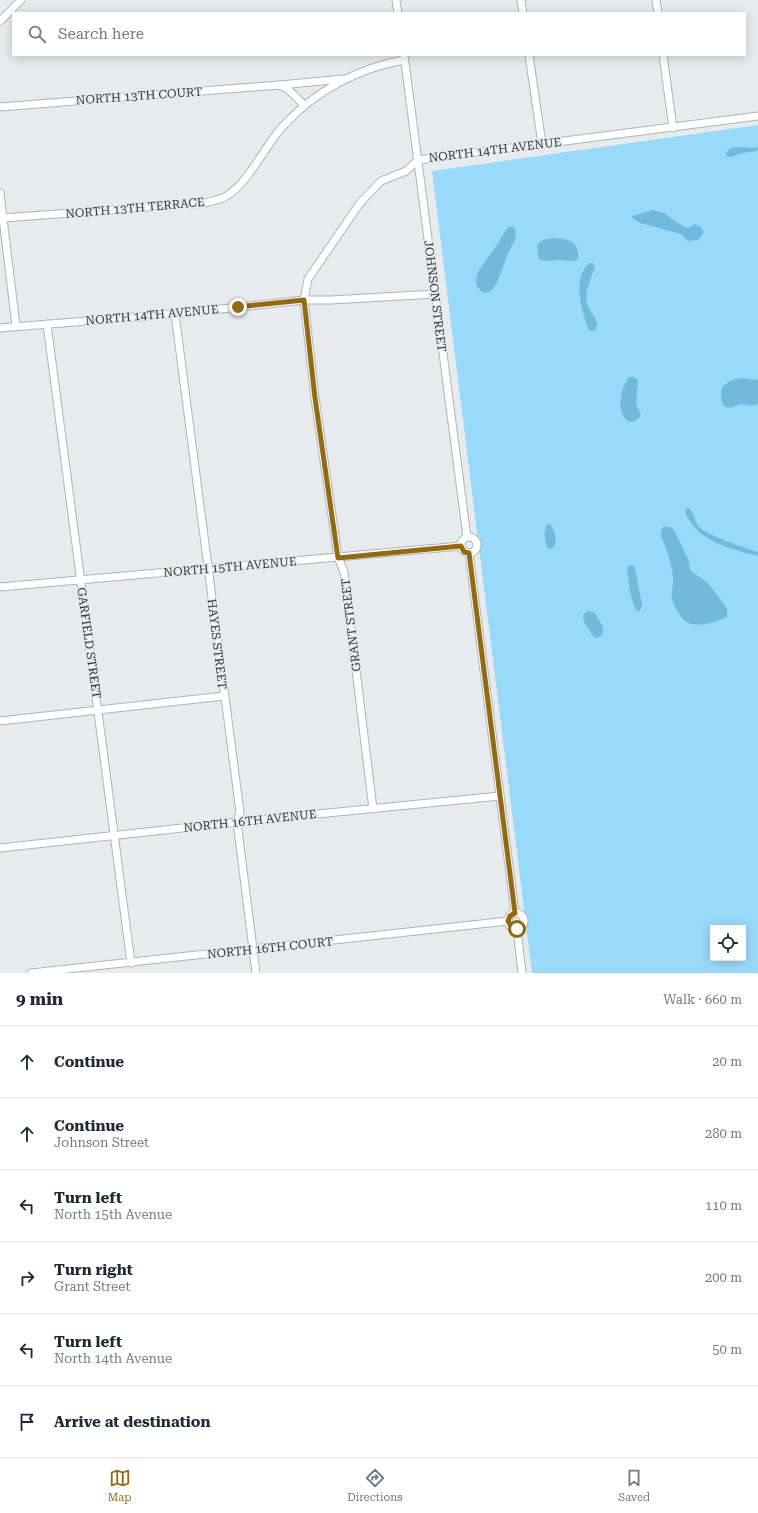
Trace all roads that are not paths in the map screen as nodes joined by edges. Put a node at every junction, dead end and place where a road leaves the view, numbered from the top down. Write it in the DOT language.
graph roads {
  1 [pos="21,0"];
  2 [pos="396,0"];
  3 [pos="521,0"];
  4 [pos="656,0"];
  5 [pos="398,12"];
  6 [pos="523,12"];
  7 [pos="658,12"];
  8 [pos="0,22"];
  9 [pos="529,56"];
  10 [pos="664,56"];
  11 [pos="404,57"];
  12 [pos="346,79"];
  13 [pos="279,85"];
  14 [pos="304,106"];
  15 [pos="0,107"];
  16 [pos="758,116"];
  17 [pos="673,128"];
  18 [pos="542,144"];
  19 [pos="418,160"];
  20 [pos="0,193"];
  21 [pos="3,218"];
  22 [pos="435,294"];
  23 [pos="304,300"];
  24 [pos="175,314"];
  25 [pos="47,324"];
  26 [pos="16,326"];
  27 [pos="0,328"];
  28 [pos="467,537"];
  29 [pos="461,546"];
  30 [pos="469,553"];
  31 [pos="338,558"];
  32 [pos="208,570"];
  33 [pos="81,579"];
  34 [pos="0,587"];
  35 [pos="224,696"];
  36 [pos="98,710"];
  37 [pos="0,721"];
  38 [pos="500,796"];
  39 [pos="373,809"];
  40 [pos="237,822"];
  41 [pos="114,836"];
  42 [pos="0,848"];
  43 [pos="515,913"];
  44 [pos="508,921"];
  45 [pos="517,929"];
  46 [pos="253,950"];
  47 [pos="131,963"];
  48 [pos="31,973"];
  49 [pos="256,973"];
  50 [pos="522,973"];
  1 -- 8 [label="street"];
  2 -- 5 [label="street"];
  3 -- 6 [label="street"];
  4 -- 7 [label="street"];
  9 -- 18 [label="street"];
  10 -- 17 [label="street"];
  11 -- 12 [label="street, NORTH 13TH TERRACE"];
  11 -- 19 [label="street, JOHNSON STREET"];
  12 -- 13 [label="street, NORTH 13TH COURT"];
  12 -- 14 [label="street, NORTH 13TH TERRACE"];
  13 -- 14 [label="street"];
  13 -- 15 [label="street, NORTH 13TH COURT"];
  14 -- 21 [label="street, NORTH 13TH TERRACE"];
  16 -- 17 [label="street, NORTH 14TH AVENUE"];
  17 -- 18 [label="street, NORTH 14TH AVENUE"];
  18 -- 19 [label="street, NORTH 14TH AVENUE"];
  19 -- 22 [label="street, JOHNSON STREET"];
  19 -- 23 [label="street, NORTH 14TH AVENUE"];
  20 -- 21 [label="street"];
  21 -- 26 [label="street"];
  22 -- 23 [label="street, NORTH 14TH AVENUE"];
  22 -- 28 [label="street, JOHNSON STREET"];
  23 -- 24 [label="street, NORTH 14TH AVENUE"];
  23 -- 31 [label="street, GRANT STREET"];
  24 -- 25 [label="street, NORTH 14TH AVENUE"];
  24 -- 32 [label="street, HAYES STREET"];
  25 -- 26 [label="street, NORTH 14TH AVENUE"];
  25 -- 33 [label="street, GARFIELD STREET"];
  26 -- 27 [label="street, NORTH 14TH AVENUE"];
  28 -- 29 [label="street"];
  28 -- 30 [label="street"];
  29 -- 30 [label="street"];
  29 -- 31 [label="street, NORTH 15TH AVENUE"];
  30 -- 38 [label="street"];
  31 -- 32 [label="street, NORTH 15TH AVENUE"];
  31 -- 39 [label="street, GRANT STREET"];
  32 -- 33 [label="street, NORTH 15TH AVENUE"];
  32 -- 35 [label="street, HAYES STREET"];
  33 -- 34 [label="street, NORTH 15TH AVENUE"];
  33 -- 36 [label="street, GARFIELD STREET"];
  35 -- 36 [label="street"];
  35 -- 40 [label="street, HAYES STREET"];
  36 -- 37 [label="street"];
  36 -- 41 [label="street, GARFIELD STREET"];
  38 -- 39 [label="street, NORTH 16TH AVENUE"];
  38 -- 43 [label="street"];
  39 -- 40 [label="street, NORTH 16TH AVENUE"];
  40 -- 41 [label="street, NORTH 16TH AVENUE"];
  40 -- 46 [label="street, HAYES STREET"];
  41 -- 42 [label="street, NORTH 16TH AVENUE"];
  41 -- 47 [label="street, GARFIELD STREET"];
  43 -- 44 [label="street"];
  43 -- 45 [label="street"];
  44 -- 45 [label="street"];
  44 -- 46 [label="street, NORTH 16TH COURT"];
  45 -- 50 [label="street"];
  46 -- 47 [label="street, NORTH 16TH COURT"];
  46 -- 49 [label="street, HAYES STREET"];
  47 -- 48 [label="street, NORTH 16TH COURT"];
}
